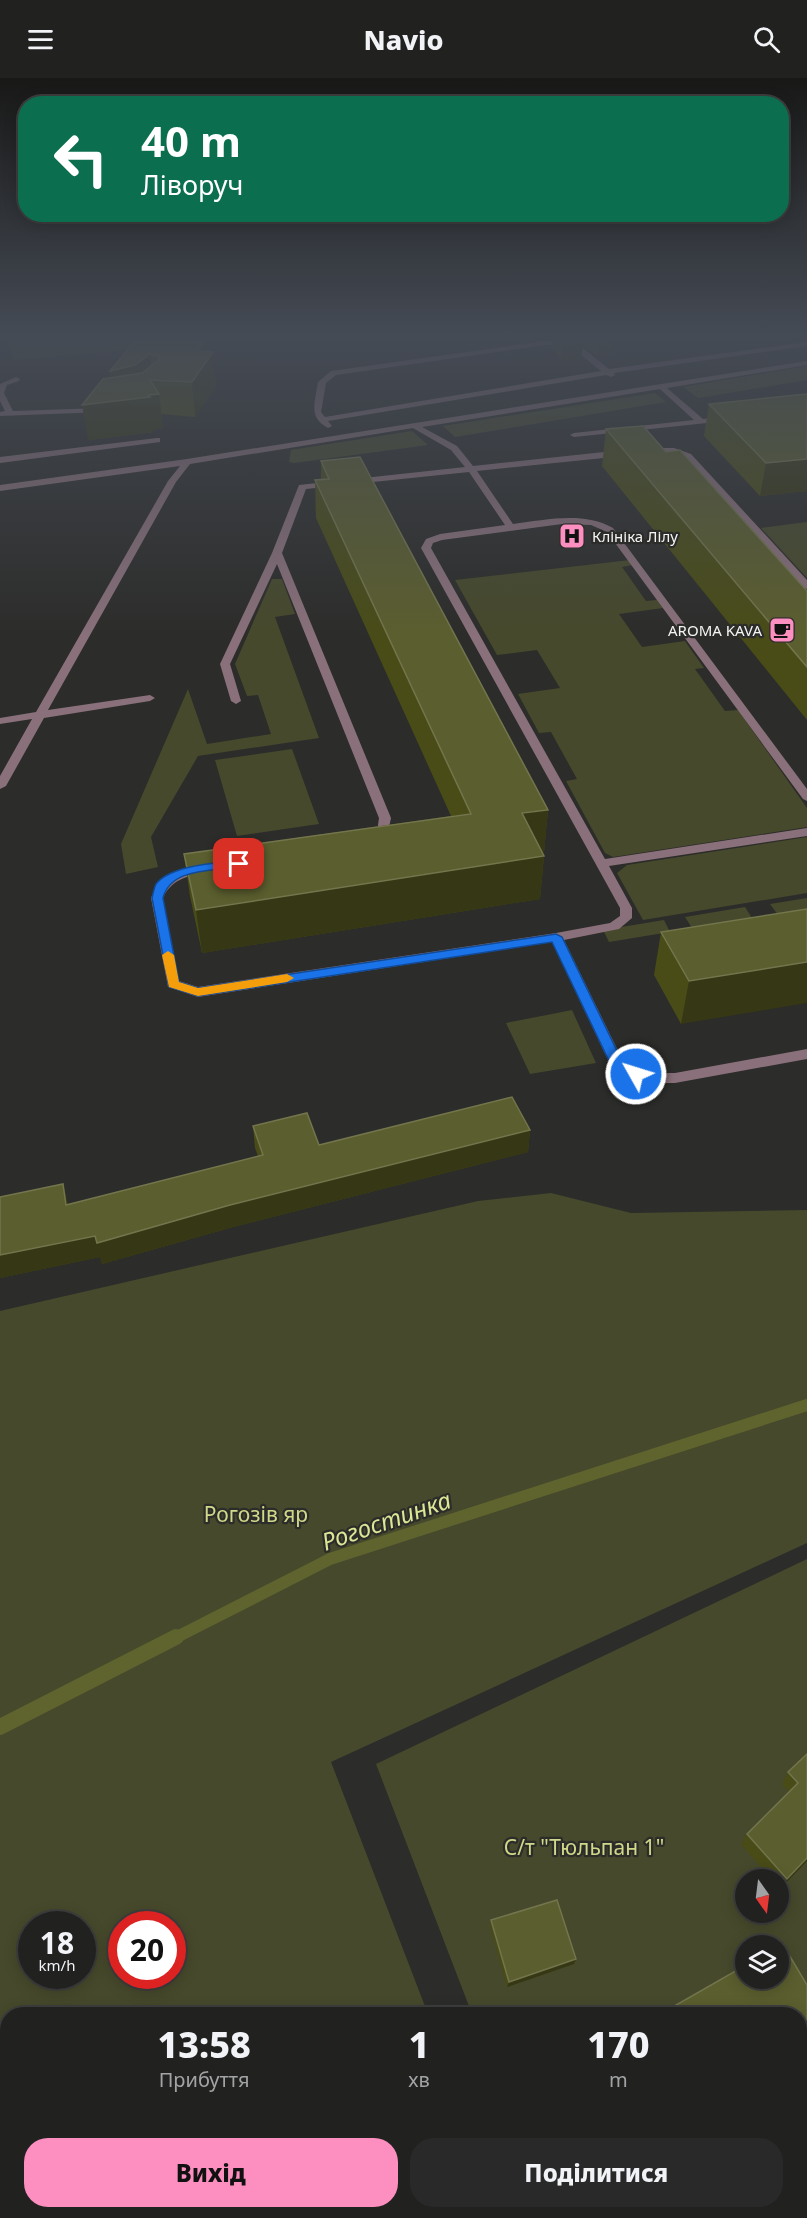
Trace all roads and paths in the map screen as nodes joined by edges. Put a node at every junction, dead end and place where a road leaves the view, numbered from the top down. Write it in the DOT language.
graph roads {
  1 [pos="348,437"];
  2 [pos="436,437"];
  3 [pos="341,438"];
  4 [pos="157,440"];
  5 [pos="0,460"];
  6 [pos="187,462"];
  7 [pos="471,469"];
  8 [pos="0,488"];
  9 [pos="511,528"];
  10 [pos="276,553"];
  11 [pos="807,586"];
  12 [pos="150,698"];
  13 [pos="236,701"];
  14 [pos="40,715"];
  15 [pos="0,721"];
  16 [pos="0,786"];
  17 [pos="807,797"];
  18 [pos="807,832"];
  19 [pos="360,846"];
  20 [pos="601,863"];
  21 [pos="216,867"];
  22 [pos="556,937"];
  23 [pos="807,1054"];
  1 -- 3 [label="street"];
  2 -- 7 [label="street"];
  3 -- 6 [label="street"];
  4 -- 5 [label="street"];
  6 -- 8 [label="street"];
  6 -- 14 [label="street"];
  7 -- 9 [label="street"];
  7 -- 10 [label="street"];
  7 -- 11 [label="street"];
  9 -- 17 [label="street"];
  9 -- 20 [label="street"];
  10 -- 13 [label="street"];
  10 -- 19 [label="street"];
  12 -- 14 [label="street"];
  14 -- 15 [label="street"];
  14 -- 16 [label="street"];
  18 -- 20 [label="street"];
  20 -- 22 [label="street"];
  21 -- 22 [label="street"];
  22 -- 23 [label="street"];
}
